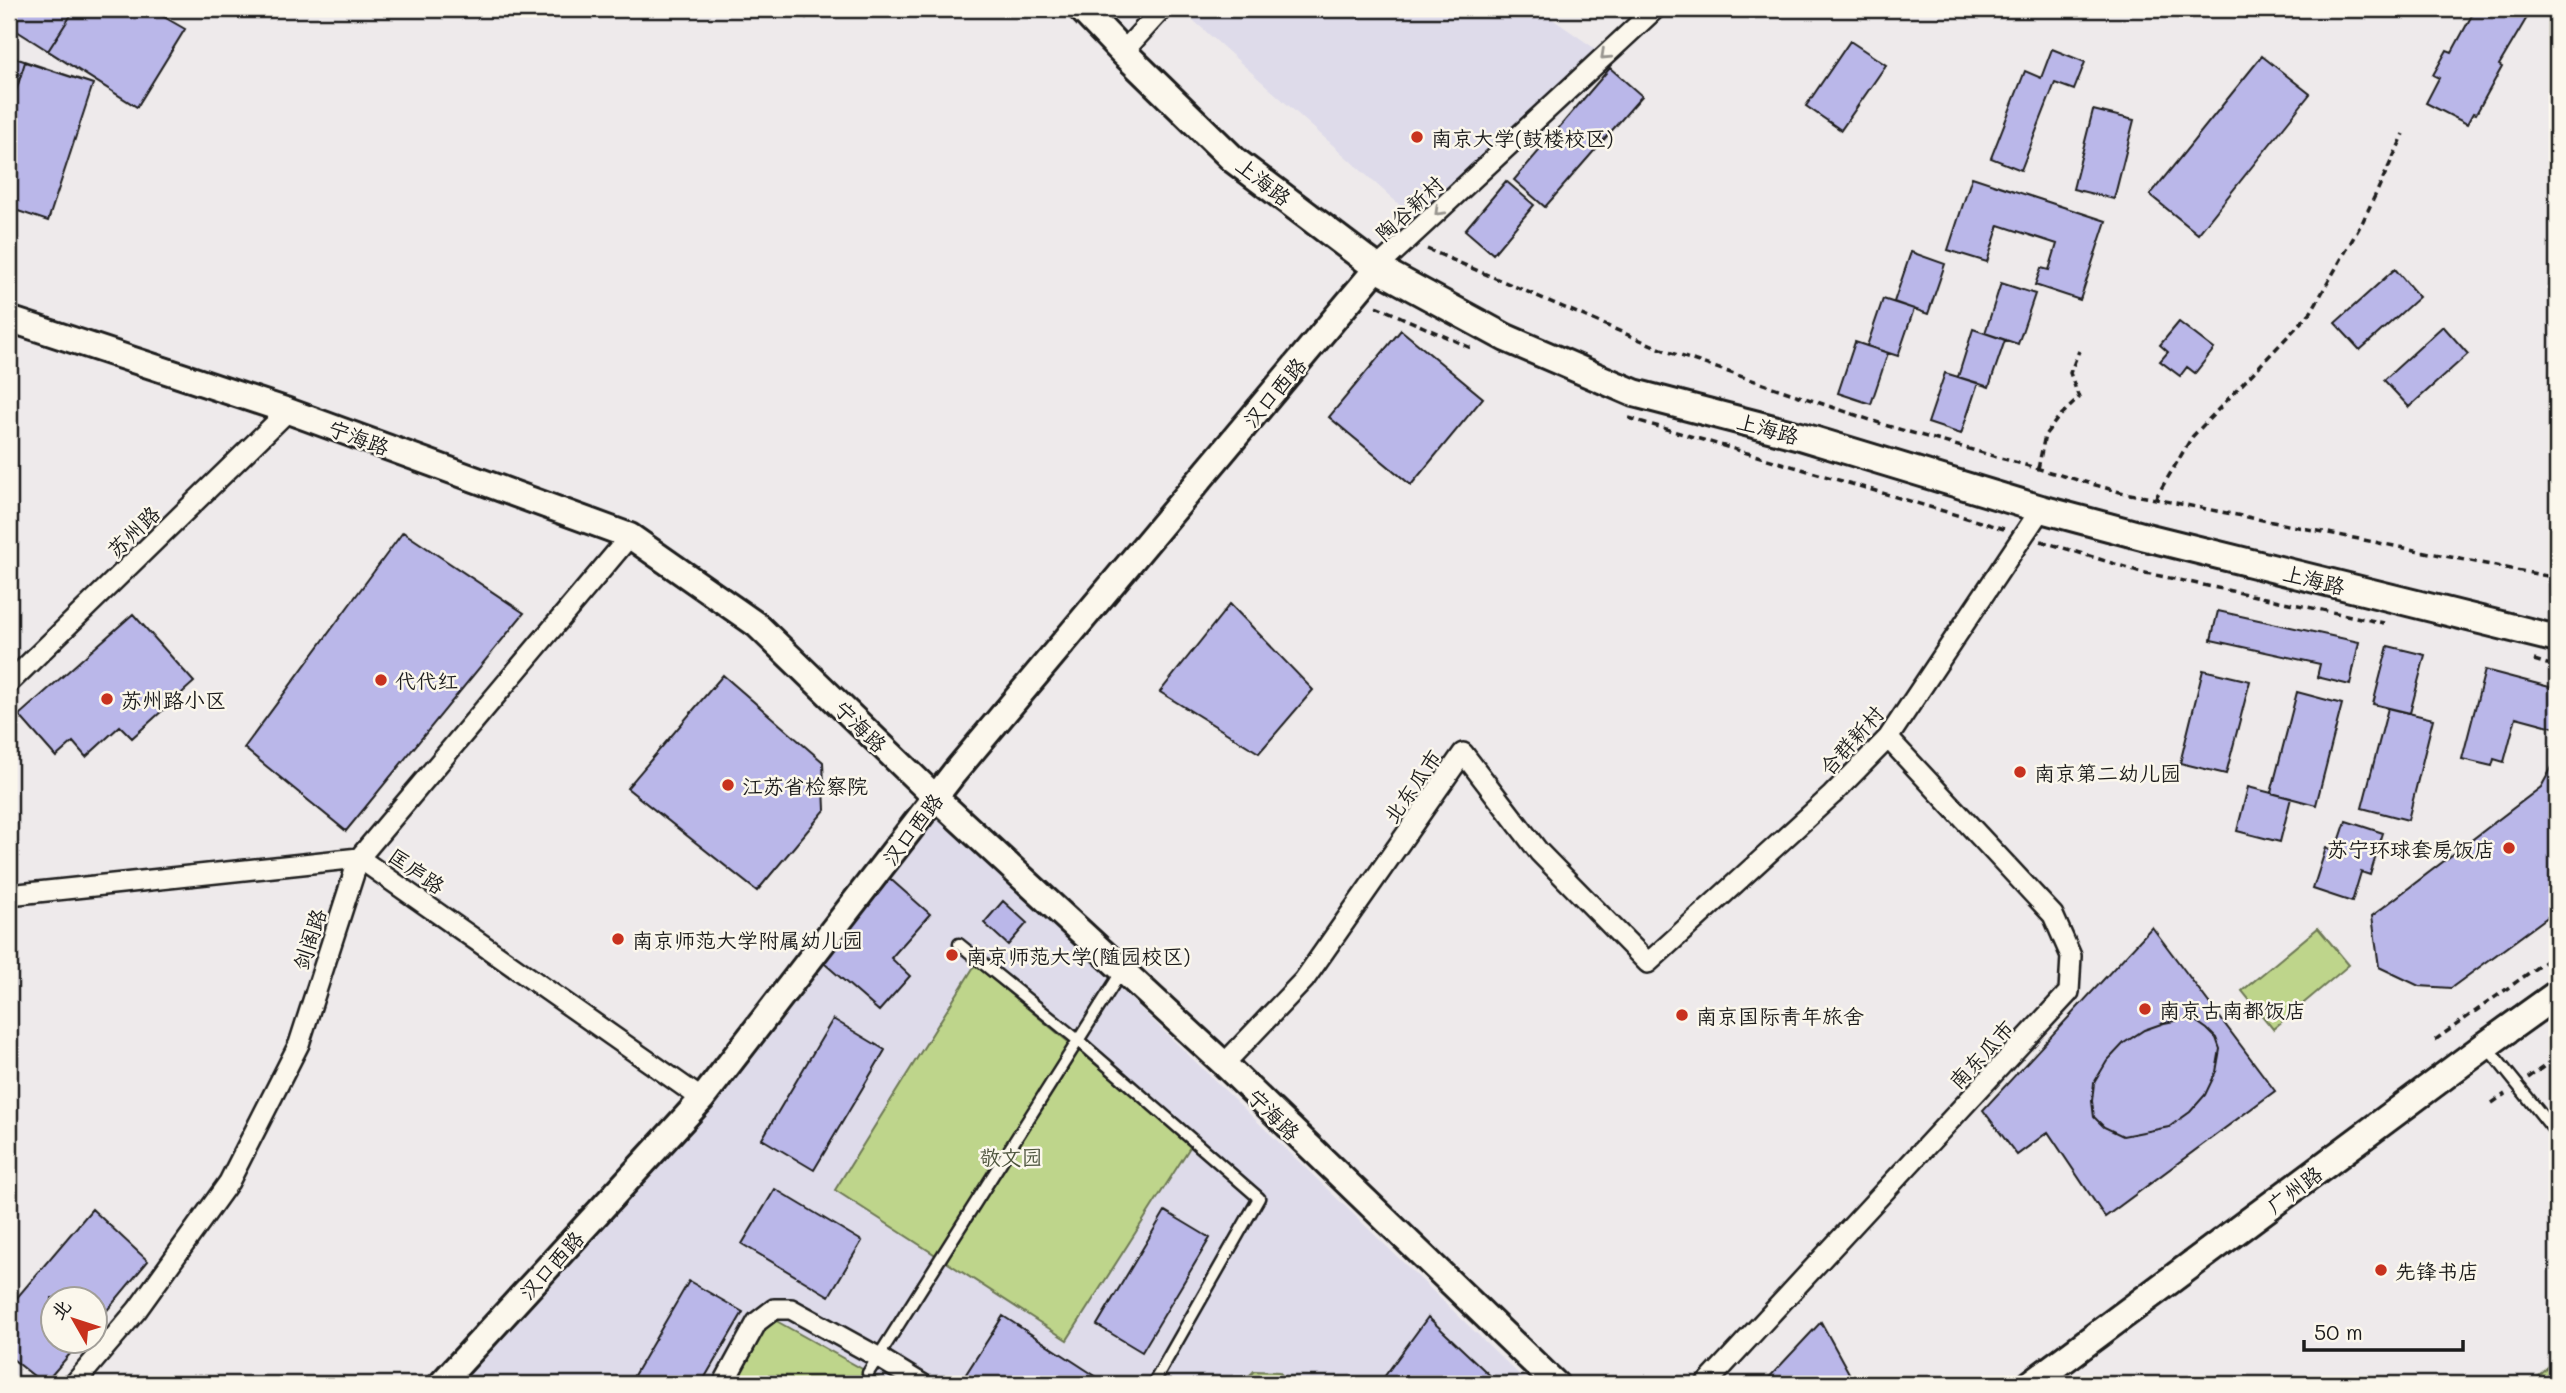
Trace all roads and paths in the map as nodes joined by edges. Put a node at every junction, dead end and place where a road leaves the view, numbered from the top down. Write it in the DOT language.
graph roads {
  1 [pos="1082,9"];
  2 [pos="1162,9"];
  3 [pos="1655,9"];
  4 [pos="1123,52"];
  5 [pos="2404,134"];
  6 [pos="1408,241"];
  7 [pos="1377,268"];
  8 [pos="9,320"];
  9 [pos="2079,351"];
  10 [pos="288,411"];
  11 [pos="2038,469"];
  12 [pos="2155,499"];
  13 [pos="2042,509"];
  14 [pos="629,536"];
  15 [pos="2557,578"];
  16 [pos="2557,639"];
  17 [pos="9,682"];
  18 [pos="1888,738"];
  19 [pos="936,798"];
  20 [pos="359,858"];
  21 [pos="9,895"];
  22 [pos="959,944"];
  23 [pos="2557,953"];
  24 [pos="1648,963"];
  25 [pos="1123,971"];
  26 [pos="2557,994"];
  27 [pos="2435,1040"];
  28 [pos="1079,1041"];
  29 [pos="2486,1045"];
  30 [pos="1224,1064"];
  31 [pos="702,1099"];
  32 [pos="2557,1133"];
  33 [pos="873,1365"];
  34 [pos="74,1384"];
  35 [pos="441,1384"];
  36 [pos="723,1384"];
  37 [pos="922,1384"];
  38 [pos="1153,1384"];
  39 [pos="1556,1384"];
  40 [pos="1706,1384"];
  41 [pos="2031,1384"];
  1 -- 4 [label="main road, 上海路"];
  2 -- 4 [label="street"];
  3 -- 6 [label="street, 陶谷新村, one-way"];
  4 -- 7 [label="main road, 上海路"];
  5 -- 12 [label="path"];
  6 -- 7 [label="street, 陶谷新村"];
  6 -- 11 [label="path"];
  7 -- 13 [label="main road, 上海路"];
  7 -- 19 [label="street, 汉口西路"];
  8 -- 10 [label="street, 宁海路"];
  9 -- 11 [label="path"];
  10 -- 14 [label="street, 宁海路"];
  10 -- 17 [label="street, 苏州路"];
  11 -- 12 [label="path"];
  12 -- 15 [label="path"];
  13 -- 16 [label="main road, 上海路"];
  13 -- 18 [label="street, 合群新村"];
  14 -- 19 [label="street, 宁海路"];
  14 -- 20 [label="street, 剑阁路"];
  18 -- 24 [label="street, 合群新村"];
  18 -- 40 [label="street, 南东瓜市"];
  19 -- 25 [label="street, 宁海路"];
  19 -- 31 [label="street, 汉口西路"];
  20 -- 21 [label="street, 匡庐路"];
  20 -- 31 [label="street, 匡庐路"];
  20 -- 34 [label="street, 剑阁路"];
  22 -- 28 [label="lane"];
  23 -- 27 [label="path"];
  24 -- 30 [label="street, 北东瓜市"];
  25 -- 28 [label="lane"];
  25 -- 30 [label="street, 宁海路"];
  26 -- 29 [label="main road, 广州路"];
  28 -- 33 [label="lane"];
  28 -- 38 [label="lane"];
  29 -- 32 [label="lane"];
  29 -- 41 [label="main road, 广州路"];
  30 -- 39 [label="street, 宁海路"];
  31 -- 35 [label="street, 汉口西路"];
  33 -- 36 [label="street"];
  33 -- 37 [label="street"];
}
